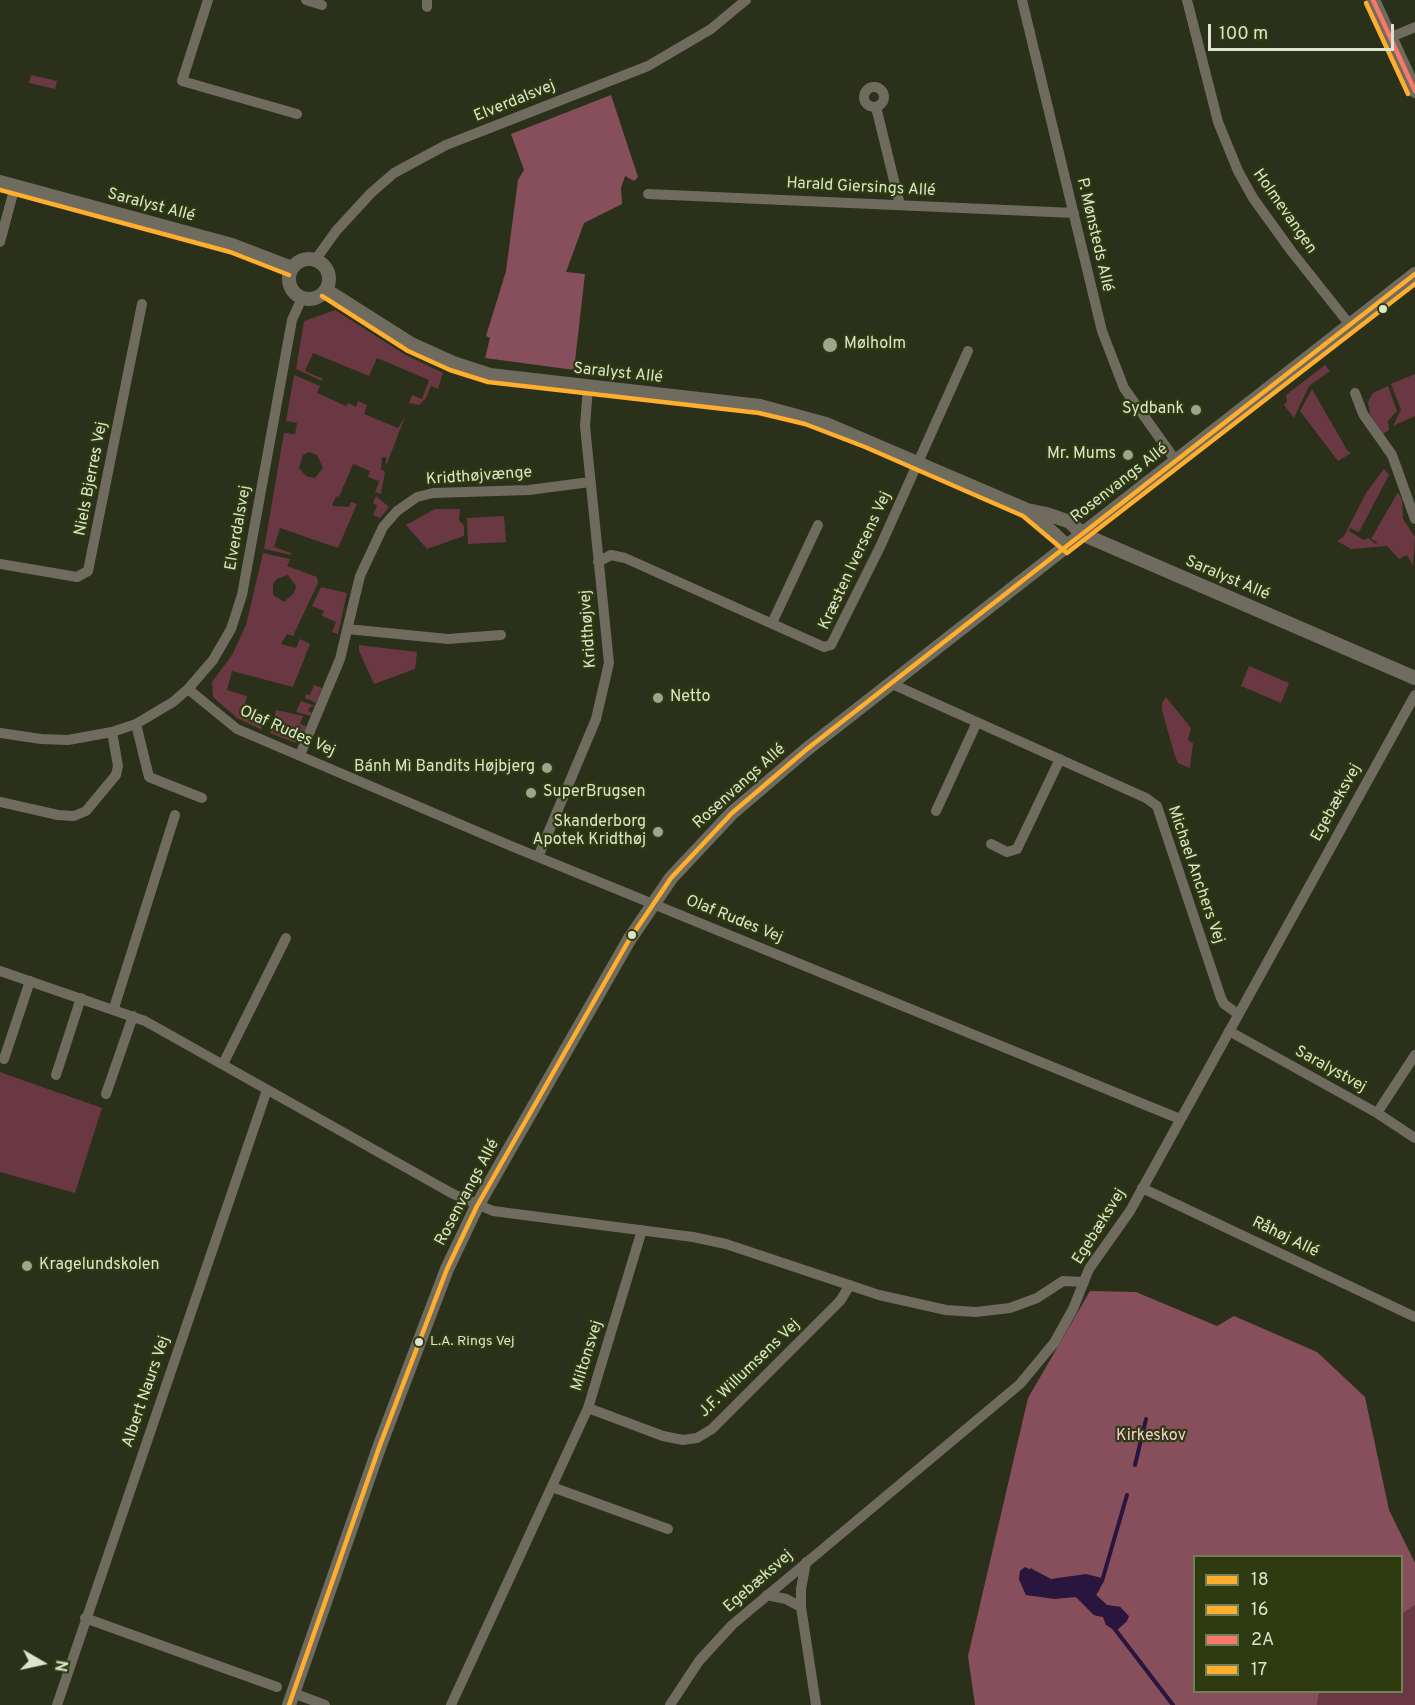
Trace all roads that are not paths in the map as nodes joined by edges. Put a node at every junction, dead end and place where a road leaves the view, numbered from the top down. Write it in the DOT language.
graph roads {
  1 [pos="208,0"];
  2 [pos="306,0"];
  3 [pos="746,0"];
  4 [pos="1022,0"];
  5 [pos="1187,0"];
  6 [pos="1373,0"];
  7 [pos="322,5"];
  8 [pos="1415,27"];
  9 [pos="1389,38"];
  10 [pos="1415,90"];
  11 [pos="876,107"];
  12 [pos="297,114"];
  13 [pos="0,182"];
  14 [pos="15,186"];
  15 [pos="648,194"];
  16 [pos="900,205"];
  17 [pos="1074,213"];
  18 [pos="0,242"];
  19 [pos="316,259"];
  20 [pos="292,268"];
  21 [pos="1415,274"];
  22 [pos="326,290"];
  23 [pos="302,298"];
  24 [pos="142,304"];
  25 [pos="1350,325"];
  26 [pos="968,351"];
  27 [pos="588,387"];
  28 [pos="1355,393"];
  29 [pos="1176,461"];
  30 [pos="918,464"];
  31 [pos="590,482"];
  32 [pos="1027,510"];
  33 [pos="1415,519"];
  34 [pos="818,525"];
  35 [pos="1083,534"];
  36 [pos="1067,546"];
  37 [pos="598,562"];
  38 [pos="0,564"];
  39 [pos="772,623"];
  40 [pos="347,629"];
  41 [pos="501,635"];
  42 [pos="1415,678"];
  43 [pos="892,684"];
  44 [pos="188,689"];
  45 [pos="1415,695"];
  46 [pos="977,722"];
  47 [pos="136,724"];
  48 [pos="112,732"];
  49 [pos="0,733"];
  50 [pos="300,756"];
  51 [pos="1060,759"];
  52 [pos="202,798"];
  53 [pos="0,802"];
  54 [pos="936,811"];
  55 [pos="175,815"];
  56 [pos="991,844"];
  57 [pos="538,857"];
  58 [pos="653,903"];
  59 [pos="286,938"];
  60 [pos="0,970"];
  61 [pos="30,981"];
  62 [pos="81,998"];
  63 [pos="114,1008"];
  64 [pos="1238,1014"];
  65 [pos="133,1016"];
  66 [pos="1229,1030"];
  67 [pos="1415,1055"];
  68 [pos="4,1059"];
  69 [pos="223,1064"];
  70 [pos="56,1075"];
  71 [pos="267,1090"];
  72 [pos="106,1094"];
  73 [pos="1377,1113"];
  74 [pos="1180,1119"];
  75 [pos="1415,1138"];
  76 [pos="1142,1188"];
  77 [pos="477,1206"];
  78 [pos="642,1230"];
  79 [pos="1084,1282"];
  80 [pos="850,1285"];
  81 [pos="1415,1317"];
  82 [pos="588,1408"];
  83 [pos="552,1487"];
  84 [pos="668,1528"];
  85 [pos="806,1562"];
  86 [pos="767,1595"];
  87 [pos="801,1607"];
  88 [pos="86,1618"];
  89 [pos="277,1687"];
  90 [pos="291,1699"];
  91 [pos="57,1705"];
  92 [pos="325,1705"];
  93 [pos="451,1705"];
  94 [pos="669,1705"];
  95 [pos="816,1705"];
  1 -- 12 [label="street"];
  2 -- 7 [label="street"];
  3 -- 19 [label="street, Elverdalsvej"];
  4 -- 17 [label="street, P. Mønsteds Allé"];
  5 -- 25 [label="street, Holmevangen"];
  6 -- 9 [label="street"];
  8 -- 9 [label="street"];
  9 -- 10 [label="street"];
  11 -- 16 [label="street"];
  13 -- 14 [label="street, Saralyst Allé"];
  14 -- 18 [label="street"];
  14 -- 20 [label="street, Saralyst Allé"];
  15 -- 16 [label="street, Harald Giersings Allé"];
  16 -- 17 [label="street, Harald Giersings Allé"];
  17 -- 29 [label="street, P. Mønsteds Allé"];
  19 -- 20 [label="street"];
  19 -- 22 [label="street"];
  20 -- 23 [label="street"];
  21 -- 25 [label="street, Rosenvangs Allé"];
  22 -- 23 [label="street"];
  22 -- 27 [label="street, Saralyst Allé"];
  23 -- 44 [label="street, Elverdalsvej"];
  24 -- 38 [label="street, Niels Bjerres Vej"];
  25 -- 29 [label="street, Rosenvangs Allé"];
  26 -- 30 [label="street"];
  27 -- 30 [label="street, Saralyst Allé"];
  27 -- 31 [label="street, Kridthøjvej"];
  28 -- 33 [label="street"];
  29 -- 35 [label="street, Rosenvangs Allé"];
  30 -- 32 [label="street, Saralyst Allé"];
  30 -- 39 [label="street, Kræsten Iversens Vej"];
  31 -- 37 [label="street, Kridthøjvej"];
  31 -- 40 [label="street, Kridthøjvænge"];
  32 -- 35 [label="street, Saralyst Allé"];
  32 -- 36 [label="street, Saralyst Allé"];
  34 -- 39 [label="street"];
  35 -- 36 [label="street, Rosenvangs Allé"];
  35 -- 42 [label="street, Saralyst Allé"];
  36 -- 43 [label="street, Rosenvangs Allé"];
  37 -- 39 [label="street, Kræsten Iversens Vej"];
  37 -- 57 [label="street, Kridthøjvej"];
  40 -- 41 [label="street"];
  40 -- 50 [label="street, Kridthøjvænge"];
  43 -- 46 [label="street, Michael Anchers Vej"];
  43 -- 58 [label="street, Rosenvangs Allé"];
  44 -- 47 [label="street, Elverdalsvej"];
  44 -- 50 [label="street, Olaf Rudes Vej"];
  45 -- 64 [label="street, Egebæksvej"];
  46 -- 51 [label="street, Michael Anchers Vej"];
  46 -- 54 [label="street"];
  47 -- 48 [label="street, Elverdalsvej"];
  47 -- 52 [label="street"];
  48 -- 49 [label="street, Elverdalsvej"];
  48 -- 53 [label="street"];
  50 -- 57 [label="street, Olaf Rudes Vej"];
  51 -- 56 [label="street"];
  51 -- 64 [label="street, Michael Anchers Vej"];
  55 -- 63 [label="street"];
  57 -- 58 [label="street, Olaf Rudes Vej"];
  58 -- 74 [label="street, Olaf Rudes Vej"];
  58 -- 77 [label="street, Rosenvangs Allé"];
  59 -- 69 [label="street"];
  60 -- 61 [label="street"];
  61 -- 62 [label="street"];
  61 -- 68 [label="street"];
  62 -- 63 [label="street"];
  62 -- 70 [label="street"];
  63 -- 65 [label="street"];
  64 -- 66 [label="street, Egebæksvej"];
  65 -- 69 [label="street"];
  65 -- 72 [label="street"];
  66 -- 73 [label="street, Saralystvej"];
  66 -- 74 [label="street, Egebæksvej"];
  67 -- 73 [label="street"];
  69 -- 71 [label="street"];
  71 -- 77 [label="street"];
  71 -- 88 [label="street, Albert Naurs Vej"];
  73 -- 75 [label="street, Saralystvej"];
  74 -- 76 [label="street, Egebæksvej"];
  76 -- 79 [label="street, Egebæksvej"];
  76 -- 81 [label="street, Råhøj Allé"];
  77 -- 78 [label="street"];
  77 -- 90 [label="street, Rosenvangs Allé"];
  78 -- 80 [label="street"];
  78 -- 82 [label="street, Miltonsvej"];
  79 -- 80 [label="street"];
  79 -- 85 [label="street, Egebæksvej"];
  80 -- 82 [label="street, J.F. Willumsens Vej"];
  82 -- 83 [label="street, Miltonsvej"];
  83 -- 84 [label="street"];
  83 -- 93 [label="street, Miltonsvej"];
  85 -- 86 [label="street, Egebæksvej"];
  85 -- 87 [label="street"];
  86 -- 87 [label="street"];
  86 -- 94 [label="street, Egebæksvej"];
  87 -- 95 [label="street"];
  88 -- 89 [label="street"];
  88 -- 91 [label="street, Albert Naurs Vej"];
  90 -- 92 [label="street"];
}
